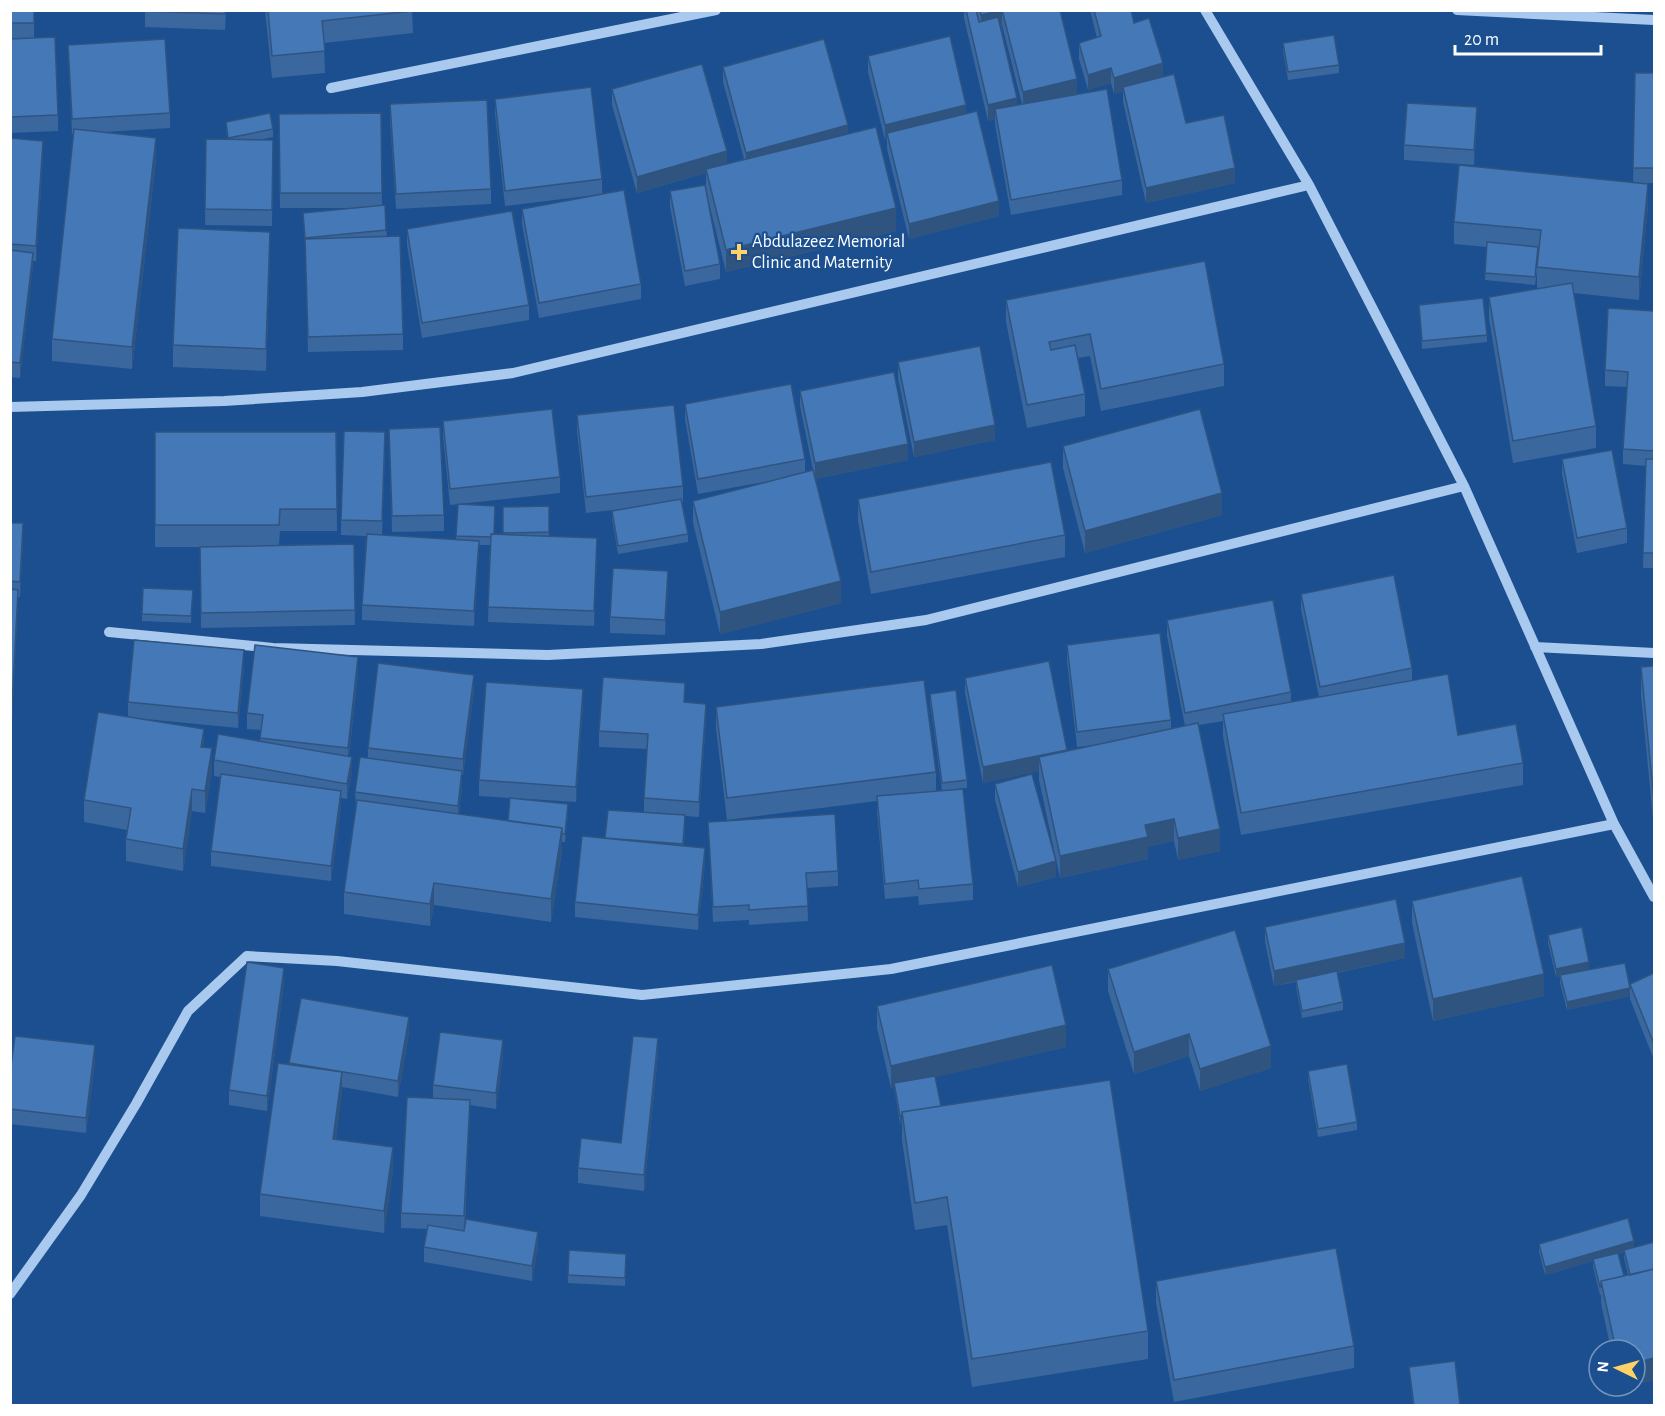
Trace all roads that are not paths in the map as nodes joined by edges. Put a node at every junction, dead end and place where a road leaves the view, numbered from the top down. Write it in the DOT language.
graph roads {
  1 [pos="716,10"];
  2 [pos="1205,10"];
  3 [pos="1457,10"];
  4 [pos="1654,20"];
  5 [pos="331,88"];
  6 [pos="1309,185"];
  7 [pos="10,407"];
  8 [pos="1464,486"];
  9 [pos="109,632"];
  10 [pos="1535,647"];
  11 [pos="1654,653"];
  12 [pos="1614,824"];
  13 [pos="1654,897"];
  14 [pos="10,1293"];
  1 -- 5 [label="street"];
  2 -- 6 [label="street"];
  3 -- 4 [label="street"];
  6 -- 7 [label="street"];
  6 -- 8 [label="street"];
  8 -- 9 [label="street"];
  8 -- 10 [label="street"];
  10 -- 11 [label="street"];
  10 -- 12 [label="street"];
  12 -- 13 [label="street"];
  12 -- 14 [label="street"];
}
